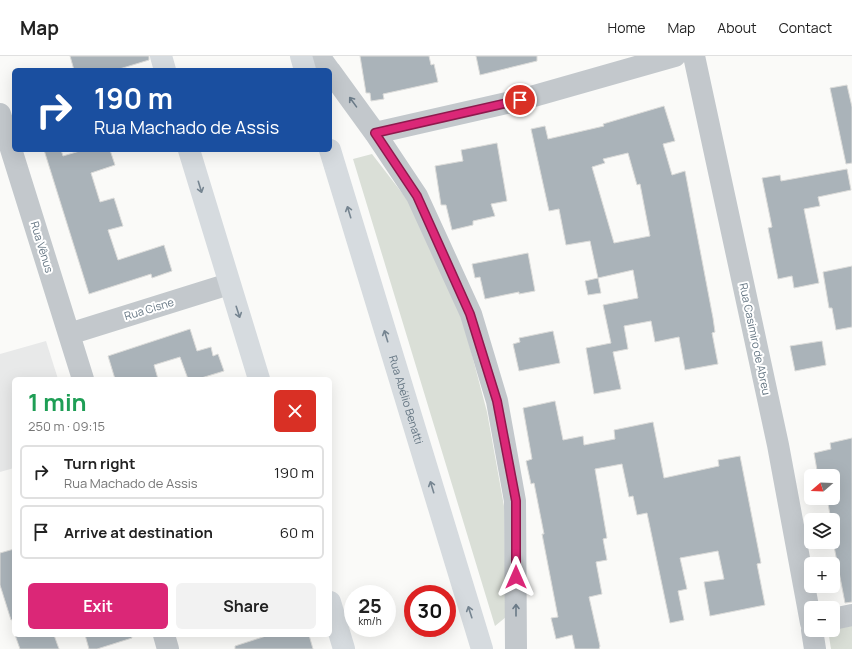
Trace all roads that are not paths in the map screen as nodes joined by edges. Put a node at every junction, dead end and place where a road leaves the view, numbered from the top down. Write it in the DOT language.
graph roads {
  1 [pos="161,56"];
  2 [pos="300,56"];
  3 [pos="319,56"];
  4 [pos="675,56"];
  5 [pos="694,56"];
  6 [pos="164,68"];
  7 [pos="304,68"];
  8 [pos="328,68"];
  9 [pos="332,74"];
  10 [pos="0,114"];
  11 [pos="375,133"];
  12 [pos="5,143"];
  13 [pos="190,152"];
  14 [pos="331,152"];
  15 [pos="229,284"];
  16 [pos="69,334"];
  17 [pos="82,377"];
  18 [pos="258,377"];
  19 [pos="807,601"];
  20 [pos="332,609"];
  21 [pos="852,615"];
  22 [pos="840,618"];
  23 [pos="165,637"];
  24 [pos="813,637"];
  25 [pos="168,649"];
  26 [pos="344,649"];
  27 [pos="482,649"];
  28 [pos="516,649"];
  29 [pos="815,649"];
  1 -- 6 [label="main road"];
  2 -- 7 [label="main road"];
  3 -- 8 [label="street"];
  4 -- 11 [label="street"];
  5 -- 19 [label="street, Rua Casimiro de Abreu"];
  11 -- 9 [label="street, one-way"];
  10 -- 12 [label="street, Rua Vênus"];
  28 -- 11 [label="street, one-way"];
  12 -- 16 [label="street, Rua Vênus"];
  13 -- 15 [label="main road, one-way"];
  27 -- 14 [label="main road, Rua Abélio Benatti, one-way"];
  15 -- 16 [label="street, Rua Cisne"];
  15 -- 18 [label="main road, one-way"];
  16 -- 17 [label="street, Rua Vênus"];
  20 -- 26 [label="main road"];
  21 -- 22 [label="street"];
  23 -- 25 [label="street"];
  24 -- 29 [label="street"];
}
